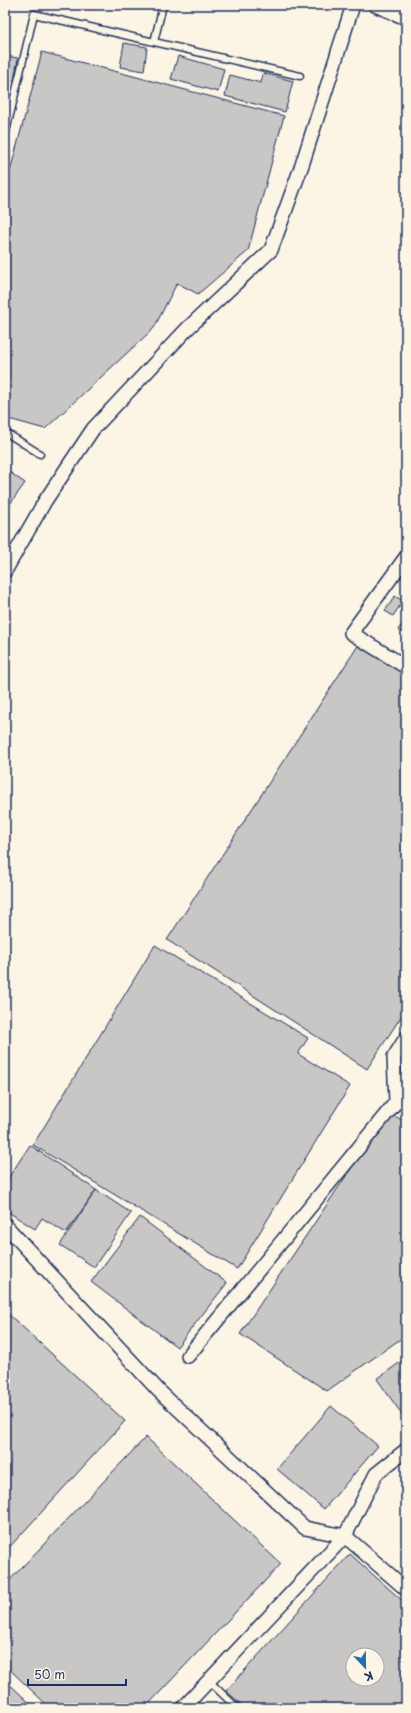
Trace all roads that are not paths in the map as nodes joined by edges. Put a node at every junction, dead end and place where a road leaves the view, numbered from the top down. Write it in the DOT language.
graph roads {
  1 [pos="163,5"];
  2 [pos="353,5"];
  3 [pos="375,5"];
  4 [pos="406,18"];
  5 [pos="154,42"];
  6 [pos="300,76"];
  7 [pos="5,136"];
  8 [pos="5,432"];
  9 [pos="40,454"];
  10 [pos="406,557"];
  11 [pos="5,571"];
  12 [pos="406,667"];
  13 [pos="406,1038"];
  14 [pos="401,1105"];
  15 [pos="5,1225"];
  16 [pos="188,1356"];
  17 [pos="406,1450"];
  18 [pos="345,1536"];
  19 [pos="406,1589"];
  20 [pos="209,1681"];
  21 [pos="183,1708"];
  22 [pos="237,1708"];
  1 -- 5 [label="lane"];
  2 -- 11 [label="street"];
  3 -- 4 [label="street"];
  5 -- 6 [label="lane"];
  5 -- 7 [label="lane"];
  8 -- 9 [label="lane"];
  10 -- 12 [label="street"];
  13 -- 14 [label="street"];
  14 -- 16 [label="street"];
  15 -- 18 [label="street"];
  17 -- 18 [label="street"];
  18 -- 19 [label="street"];
  18 -- 20 [label="street"];
  20 -- 21 [label="street"];
  20 -- 22 [label="lane"];
}
